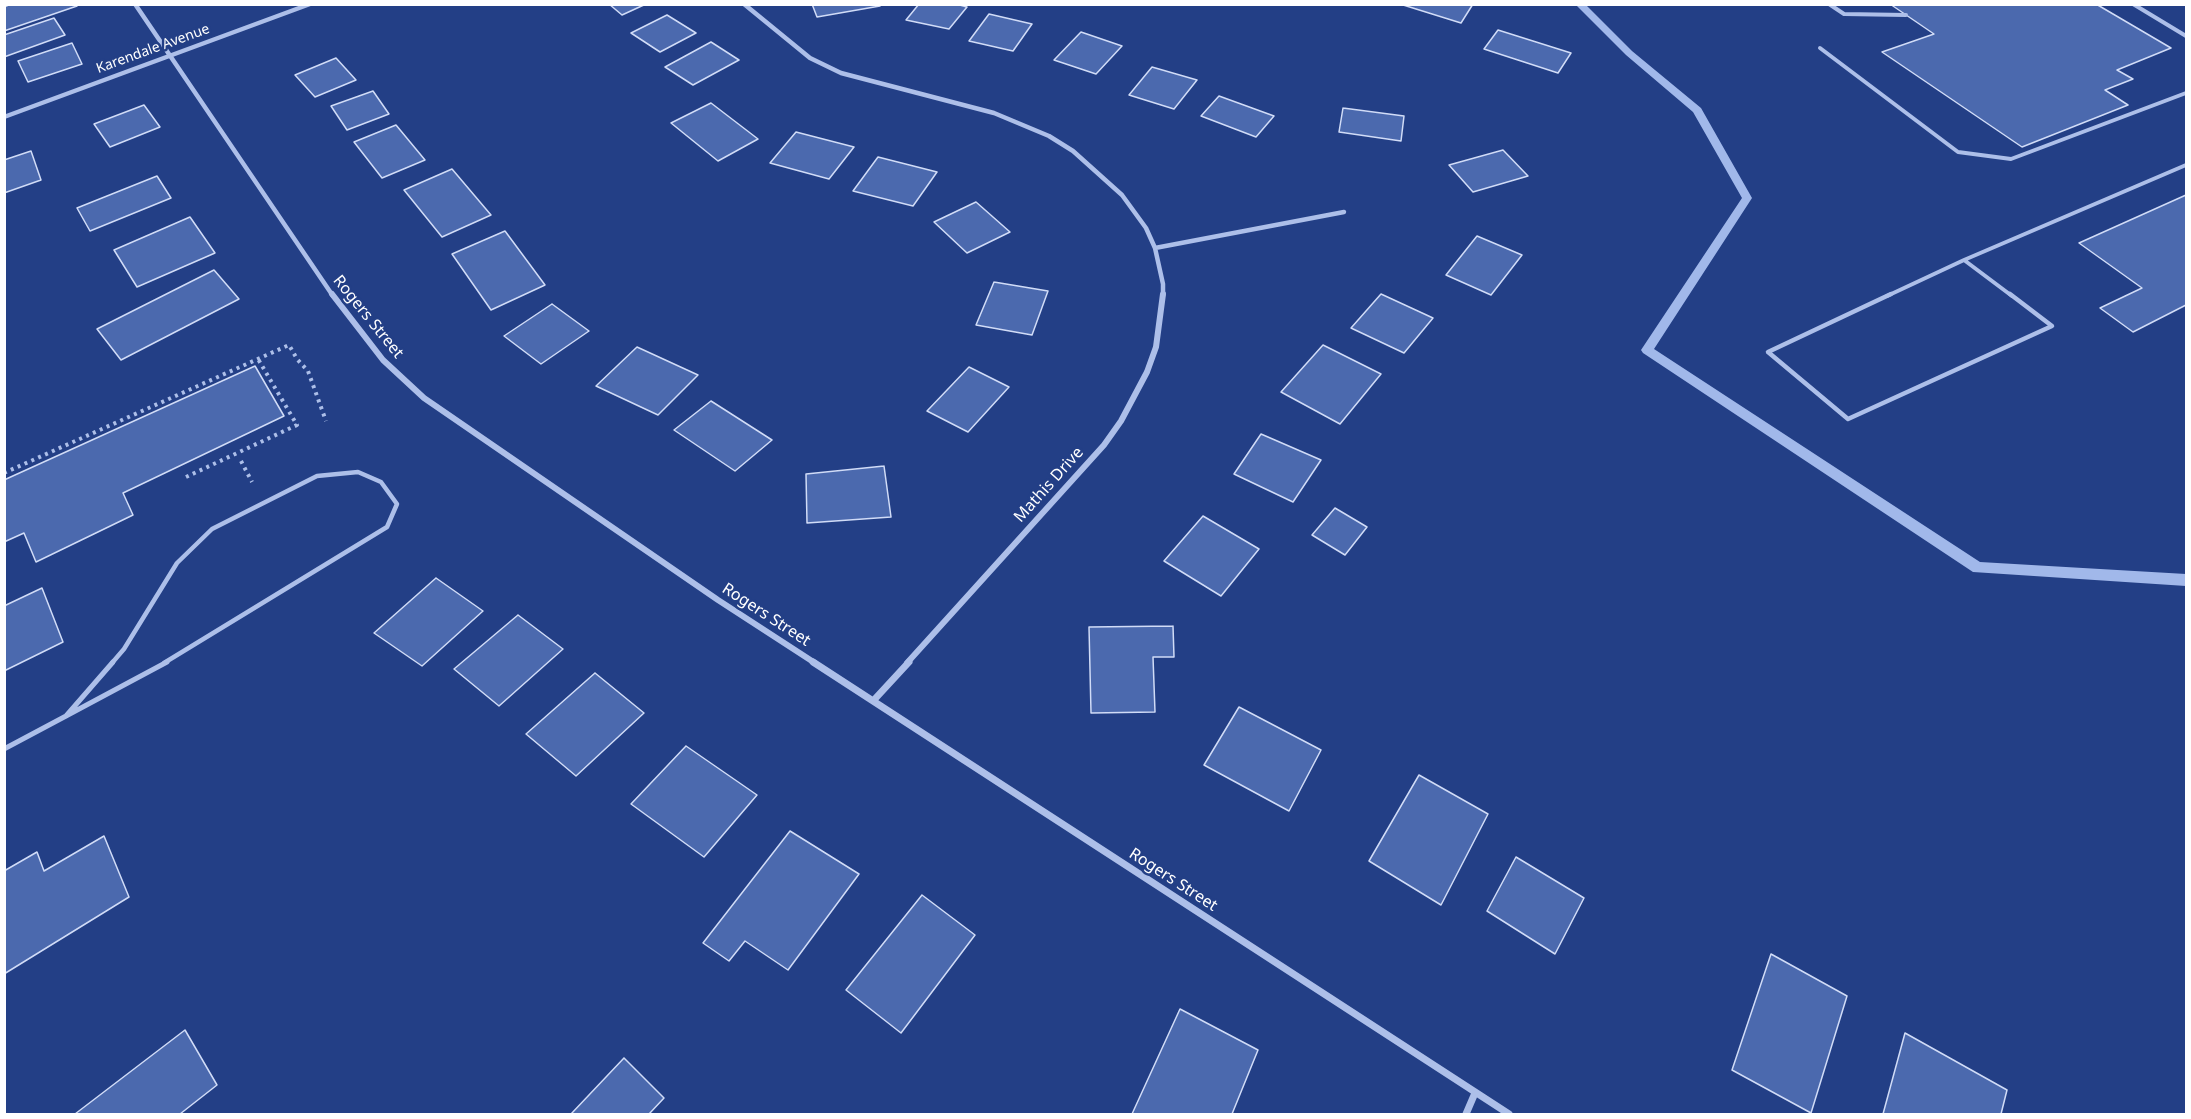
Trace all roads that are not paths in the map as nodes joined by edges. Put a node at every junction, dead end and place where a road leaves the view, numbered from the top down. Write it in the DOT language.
graph roads {
  1 [pos="135,4"];
  2 [pos="310,4"];
  3 [pos="744,4"];
  4 [pos="1829,4"];
  5 [pos="2133,4"];
  6 [pos="1906,15"];
  7 [pos="2187,36"];
  8 [pos="1820,48"];
  9 [pos="169,56"];
  10 [pos="2187,93"];
  11 [pos="4,117"];
  12 [pos="2187,165"];
  13 [pos="1344,212"];
  14 [pos="1155,248"];
  15 [pos="1964,260"];
  16 [pos="873,701"];
  17 [pos="66,716"];
  18 [pos="4,748"];
  19 [pos="1475,1093"];
  20 [pos="1466,1114"];
  21 [pos="1509,1114"];
  1 -- 9 [label="street, Rogers Street"];
  2 -- 9 [label="street, Karendale Avenue"];
  3 -- 14 [label="street, Mathis Drive"];
  4 -- 6 [label="lane"];
  5 -- 7 [label="lane"];
  8 -- 10 [label="lane"];
  9 -- 11 [label="street, Karendale Avenue"];
  9 -- 16 [label="street, Rogers Street"];
  12 -- 15 [label="lane"];
  13 -- 14 [label="street"];
  14 -- 16 [label="street, Mathis Drive"];
  15 -- 15 [label="lane"];
  16 -- 19 [label="street, Rogers Street"];
  17 -- 17 [label="lane"];
  17 -- 18 [label="lane"];
  19 -- 20 [label="street"];
  19 -- 21 [label="street, Rogers Street"];
}
